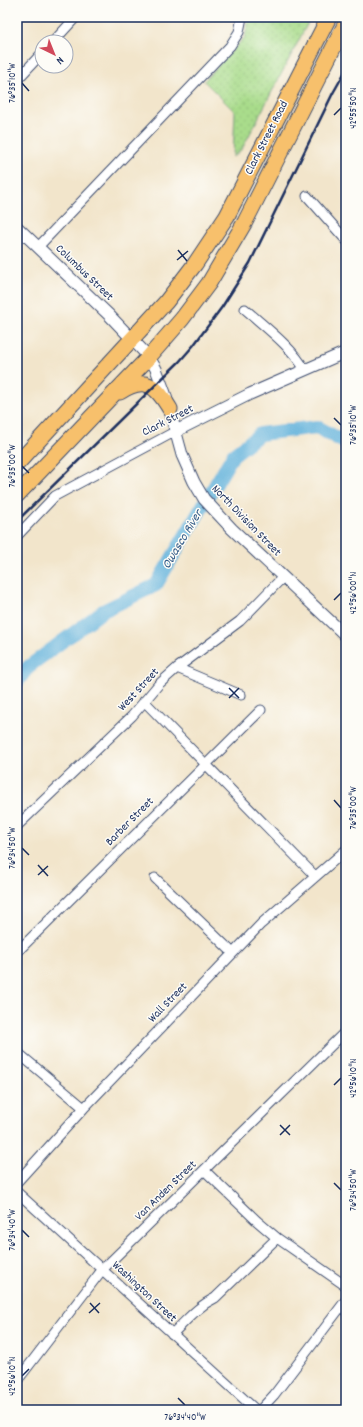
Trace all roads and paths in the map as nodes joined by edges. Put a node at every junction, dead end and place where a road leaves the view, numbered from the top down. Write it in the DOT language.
graph roads {
  1 [pos="76,17"];
  2 [pos="242,17"];
  3 [pos="329,17"];
  4 [pos="346,23"];
  5 [pos="60,34"];
  6 [pos="34,62"];
  7 [pos="17,80"];
  8 [pos="307,196"];
  9 [pos="17,227"];
  10 [pos="346,240"];
  11 [pos="38,247"];
  12 [pos="245,308"];
  13 [pos="132,338"];
  14 [pos="346,352"];
  15 [pos="150,357"];
  16 [pos="305,370"];
  17 [pos="108,400"];
  18 [pos="170,409"];
  19 [pos="176,431"];
  20 [pos="17,464"];
  21 [pos="17,495"];
  22 [pos="17,536"];
  23 [pos="283,577"];
  24 [pos="346,636"];
  25 [pos="177,668"];
  26 [pos="241,695"];
  27 [pos="144,701"];
  28 [pos="262,710"];
  29 [pos="206,764"];
  30 [pos="17,826"];
  31 [pos="346,850"];
  32 [pos="315,876"];
  33 [pos="154,878"];
  34 [pos="17,952"];
  35 [pos="233,953"];
  36 [pos="346,1031"];
  37 [pos="17,1052"];
  38 [pos="84,1108"];
  39 [pos="204,1170"];
  40 [pos="17,1182"];
  41 [pos="17,1192"];
  42 [pos="277,1238"];
  43 [pos="102,1270"];
  44 [pos="346,1286"];
  45 [pos="346,1300"];
  46 [pos="172,1334"];
  47 [pos="17,1381"];
  48 [pos="251,1409"];
  49 [pos="260,1410"];
  1 -- 5 [label="street"];
  2 -- 11 [label="street"];
  3 -- 13 [label="highway, Clark Street Road"];
  4 -- 15 [label="highway"];
  6 -- 7 [label="street"];
  8 -- 10 [label="street"];
  9 -- 11 [label="street, Columbus Street"];
  11 -- 13 [label="street, Columbus Street"];
  12 -- 16 [label="street"];
  13 -- 15 [label="street, North Division Street"];
  13 -- 20 [label="highway, Clark Street Road"];
  14 -- 16 [label="street, Clark Street"];
  15 -- 17 [label="highway"];
  15 -- 18 [label="street, North Division Street"];
  16 -- 19 [label="street, Clark Street"];
  17 -- 18 [label="highway"];
  17 -- 21 [label="highway"];
  18 -- 19 [label="street, North Division Street"];
  19 -- 22 [label="street, Clark Street"];
  19 -- 23 [label="street, North Division Street"];
  23 -- 24 [label="street, North Division Street"];
  23 -- 25 [label="street, West Street"];
  25 -- 26 [label="street"];
  25 -- 27 [label="street, West Street"];
  27 -- 29 [label="street"];
  27 -- 30 [label="street, West Street"];
  28 -- 29 [label="street, Barber Street"];
  29 -- 32 [label="street"];
  29 -- 34 [label="street, Barber Street"];
  31 -- 32 [label="street, Wall Street"];
  32 -- 35 [label="street, Wall Street"];
  33 -- 35 [label="street"];
  35 -- 38 [label="street, Wall Street"];
  36 -- 39 [label="street, Van Anden Street"];
  37 -- 38 [label="street"];
  38 -- 40 [label="street, Wall Street"];
  39 -- 42 [label="street"];
  39 -- 43 [label="street, Van Anden Street"];
  41 -- 43 [label="street, Washington Street"];
  42 -- 44 [label="street"];
  42 -- 46 [label="street"];
  43 -- 46 [label="street, Washington Street"];
  43 -- 47 [label="street, Van Anden Street"];
  45 -- 49 [label="street"];
  46 -- 48 [label="street, Washington Street"];
}
